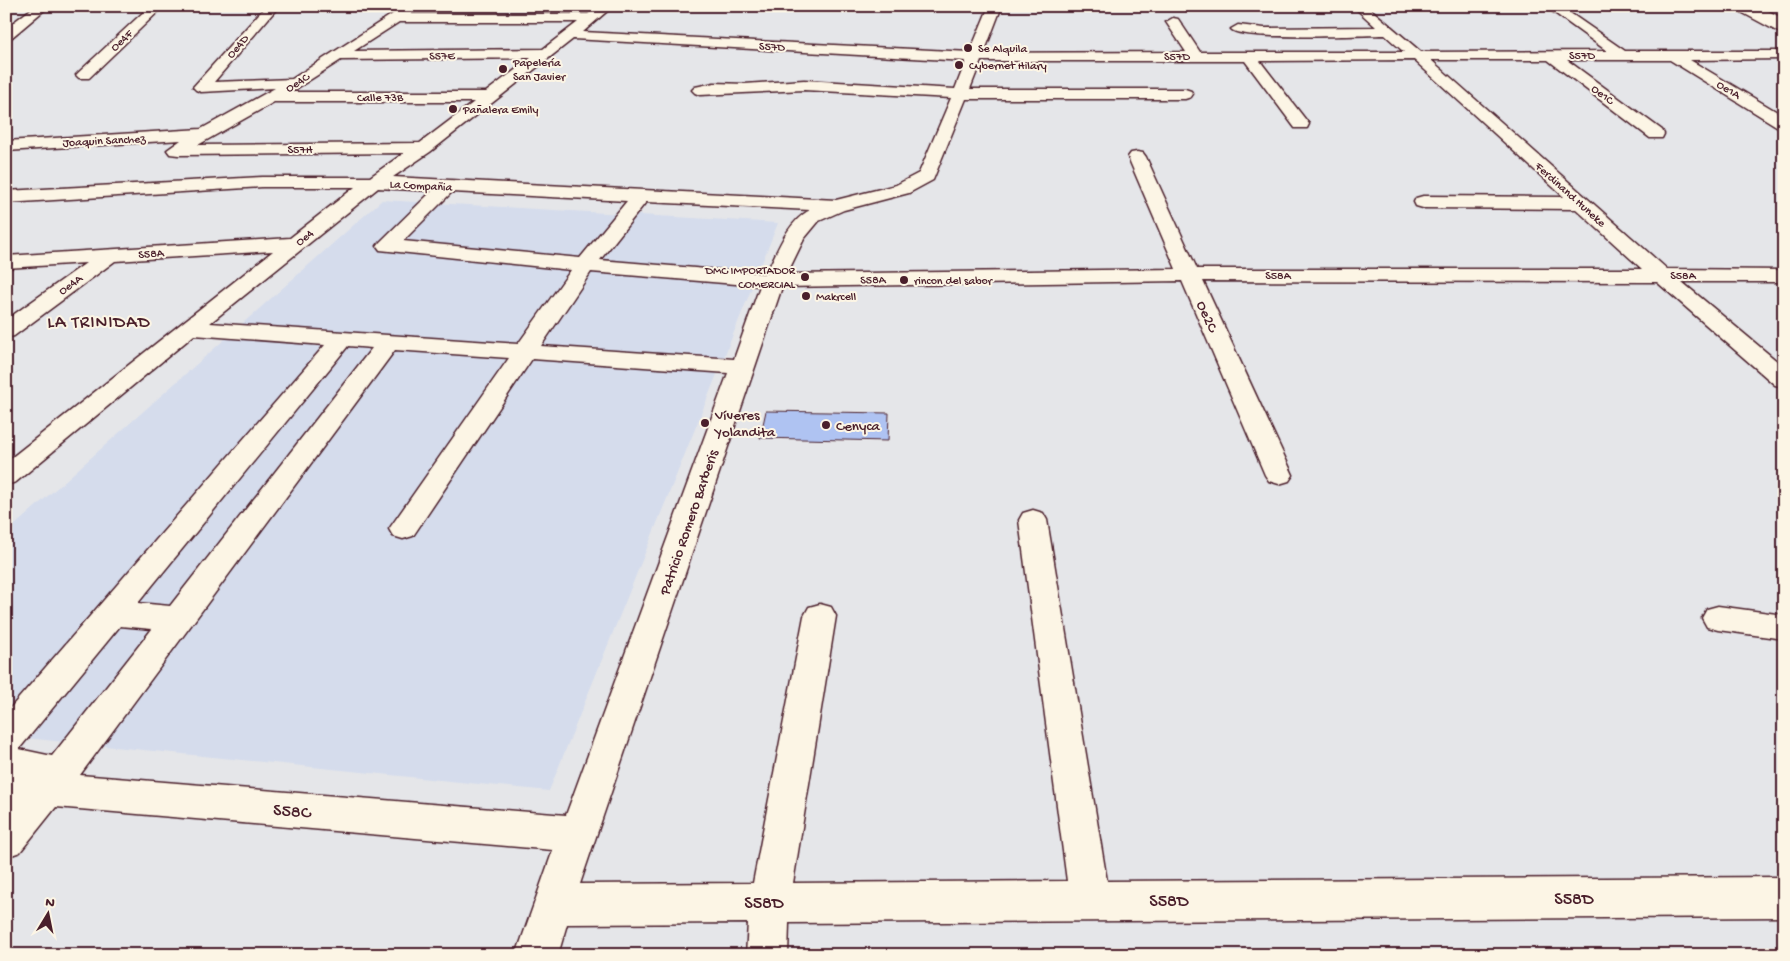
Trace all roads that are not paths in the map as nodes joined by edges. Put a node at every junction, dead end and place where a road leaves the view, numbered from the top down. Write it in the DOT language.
graph roads {
  1 [pos="43,6"];
  2 [pos="158,6"];
  3 [pos="272,6"];
  4 [pos="414,6"];
  5 [pos="607,6"];
  6 [pos="996,6"];
  7 [pos="1359,6"];
  8 [pos="1551,6"];
  9 [pos="1736,6"];
  10 [pos="1748,6"];
  11 [pos="1763,6"];
  12 [pos="1768,6"];
  13 [pos="1784,15"];
  14 [pos="396,18"];
  15 [pos="593,18"];
  16 [pos="1173,22"];
  17 [pos="1784,24"];
  18 [pos="1238,29"];
  19 [pos="1389,31"];
  20 [pos="1784,31"];
  21 [pos="6,35"];
  22 [pos="570,35"];
  23 [pos="547,53"];
  24 [pos="1551,55"];
  25 [pos="1784,55"];
  26 [pos="337,56"];
  27 [pos="1195,56"];
  28 [pos="1250,56"];
  29 [pos="1419,56"];
  30 [pos="1622,56"];
  31 [pos="1674,56"];
  32 [pos="974,57"];
  33 [pos="84,75"];
  34 [pos="296,83"];
  35 [pos="700,90"];
  36 [pos="959,94"];
  37 [pos="1185,94"];
  38 [pos="271,97"];
  39 [pos="489,97"];
  40 [pos="1784,123"];
  41 [pos="1302,124"];
  42 [pos="202,134"];
  43 [pos="1656,134"];
  44 [pos="6,146"];
  45 [pos="424,148"];
  46 [pos="176,150"];
  47 [pos="1136,157"];
  48 [pos="374,182"];
  49 [pos="447,186"];
  50 [pos="641,196"];
  51 [pos="6,197"];
  52 [pos="1423,202"];
  53 [pos="1582,204"];
  54 [pos="836,206"];
  55 [pos="295,244"];
  56 [pos="109,256"];
  57 [pos="6,262"];
  58 [pos="585,265"];
  59 [pos="1189,275"];
  60 [pos="1661,275"];
  61 [pos="1784,276"];
  62 [pos="773,280"];
  63 [pos="189,328"];
  64 [pos="6,331"];
  65 [pos="342,339"];
  66 [pos="389,342"];
  67 [pos="526,352"];
  68 [pos="742,367"];
  69 [pos="1784,380"];
  70 [pos="1279,475"];
  71 [pos="6,476"];
  72 [pos="1033,520"];
  73 [pos="403,529"];
  74 [pos="112,614"];
  75 [pos="820,616"];
  76 [pos="1718,618"];
  77 [pos="178,619"];
  78 [pos="1784,627"];
  79 [pos="6,739"];
  80 [pos="6,762"];
  81 [pos="51,784"];
  82 [pos="6,786"];
  83 [pos="578,834"];
  84 [pos="6,839"];
  85 [pos="1784,897"];
  86 [pos="1090,901"];
  87 [pos="770,902"];
  88 [pos="553,904"];
  89 [pos="537,955"];
  90 [pos="767,955"];
  1 -- 21 [label="street"];
  2 -- 33 [label="street, Oe4F"];
  3 -- 34 [label="street, Oe4D"];
  4 -- 14 [label="street, Oe4C"];
  5 -- 15 [label="street, Oe4"];
  6 -- 32 [label="street, Patricio Romero Barberis"];
  7 -- 19 [label="street, Ferdinand Huneke"];
  8 -- 30 [label="street"];
  9 -- 20 [label="street"];
  10 -- 17 [label="street"];
  11 -- 13 [label="street"];
  12 -- 13 [label="street"];
  14 -- 15 [label="street"];
  14 -- 26 [label="street, Oe4C"];
  15 -- 22 [label="street, Oe4"];
  16 -- 27 [label="street"];
  18 -- 19 [label="street"];
  19 -- 29 [label="street, Ferdinand Huneke"];
  22 -- 23 [label="street, Oe4"];
  22 -- 32 [label="street, S57D"];
  23 -- 26 [label="street, S57E"];
  23 -- 39 [label="street, Oe4"];
  24 -- 29 [label="street, S57D"];
  24 -- 30 [label="street, S57D"];
  24 -- 43 [label="street, Oe1C"];
  25 -- 31 [label="street, S57D"];
  26 -- 34 [label="street, Oe4C"];
  27 -- 28 [label="street, S57D"];
  27 -- 32 [label="street, S57D"];
  28 -- 29 [label="street, S57D"];
  28 -- 41 [label="street"];
  29 -- 53 [label="street, Ferdinand Huneke"];
  30 -- 31 [label="street, S57D"];
  31 -- 40 [label="street, Oe1A"];
  32 -- 36 [label="street, Patricio Romero Barberis"];
  34 -- 38 [label="street, Oe4C"];
  35 -- 36 [label="street"];
  36 -- 37 [label="street"];
  36 -- 54 [label="street, Patricio Romero Barberis"];
  38 -- 39 [label="street, Calle 73B"];
  38 -- 42 [label="street, Oe4C"];
  39 -- 45 [label="street, Oe4"];
  42 -- 44 [label="street, Joaquin Sanchez"];
  42 -- 46 [label="street, Oe4C"];
  45 -- 46 [label="street, S57H"];
  45 -- 48 [label="street, Oe4"];
  47 -- 59 [label="street, Oe2C"];
  48 -- 49 [label="street, La Compañia"];
  48 -- 51 [label="street, La Compañia"];
  48 -- 55 [label="street, Oe4"];
  49 -- 50 [label="street, La Compañia"];
  49 -- 58 [label="street, S58A"];
  50 -- 54 [label="street, La Compañia"];
  50 -- 58 [label="street"];
  52 -- 53 [label="street"];
  53 -- 60 [label="street, Ferdinand Huneke"];
  54 -- 62 [label="street, Patricio Romero Barberis"];
  55 -- 56 [label="street, S58A"];
  55 -- 63 [label="street, Oe4"];
  56 -- 57 [label="street, S58A"];
  56 -- 64 [label="street, Oe4A"];
  58 -- 62 [label="street, S58A"];
  58 -- 67 [label="street"];
  59 -- 60 [label="street, S58A"];
  59 -- 62 [label="street, S58A"];
  59 -- 70 [label="street, Oe2C"];
  60 -- 61 [label="street, S58A"];
  60 -- 69 [label="street, Ferdinand Huneke"];
  62 -- 68 [label="street, Patricio Romero Barberis"];
  63 -- 65 [label="street"];
  63 -- 71 [label="street, Oe4"];
  65 -- 66 [label="street"];
  65 -- 74 [label="street"];
  66 -- 67 [label="street"];
  66 -- 77 [label="street"];
  67 -- 68 [label="street"];
  67 -- 73 [label="street"];
  68 -- 83 [label="street, Patricio Romero Barberis"];
  72 -- 86 [label="street"];
  74 -- 77 [label="street"];
  74 -- 79 [label="street"];
  75 -- 87 [label="street"];
  76 -- 78 [label="street"];
  77 -- 81 [label="street"];
  80 -- 81 [label="street"];
  81 -- 82 [label="street, S58C"];
  81 -- 83 [label="street, S58C"];
  81 -- 84 [label="street"];
  83 -- 88 [label="street, Patricio Romero Barberis"];
  85 -- 86 [label="street, S58D"];
  86 -- 87 [label="street, S58D"];
  87 -- 88 [label="street, S58D"];
  87 -- 90 [label="street"];
  88 -- 89 [label="street, Patricio Romero Barberis"];
}
